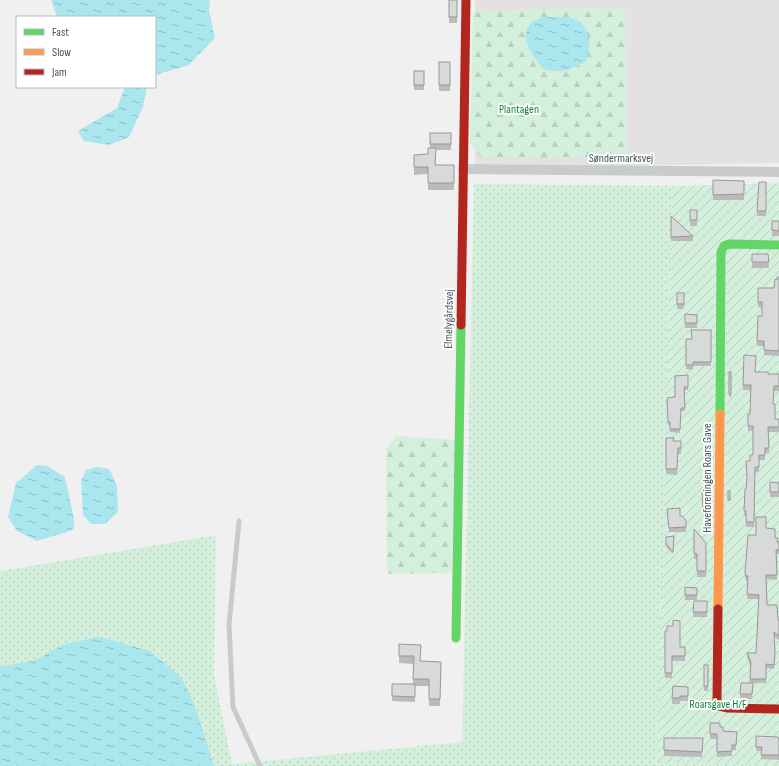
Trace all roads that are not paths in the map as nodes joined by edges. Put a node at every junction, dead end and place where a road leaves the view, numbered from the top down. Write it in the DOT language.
graph roads {
  1 [pos="466,0"];
  2 [pos="463,169"];
  3 [pos="779,172"];
  4 [pos="779,244"];
  5 [pos="238,521"];
  6 [pos="456,638"];
  7 [pos="779,709"];
  8 [pos="260,766"];
  1 -- 2 [label="street, Elmelygårdsvej"];
  2 -- 3 [label="street, Søndermarksvej"];
  2 -- 6 [label="street, Elmelygårdsvej"];
  4 -- 7 [label="street, Haveforeningen Roars Gave"];
  5 -- 8 [label="lane"];
}
